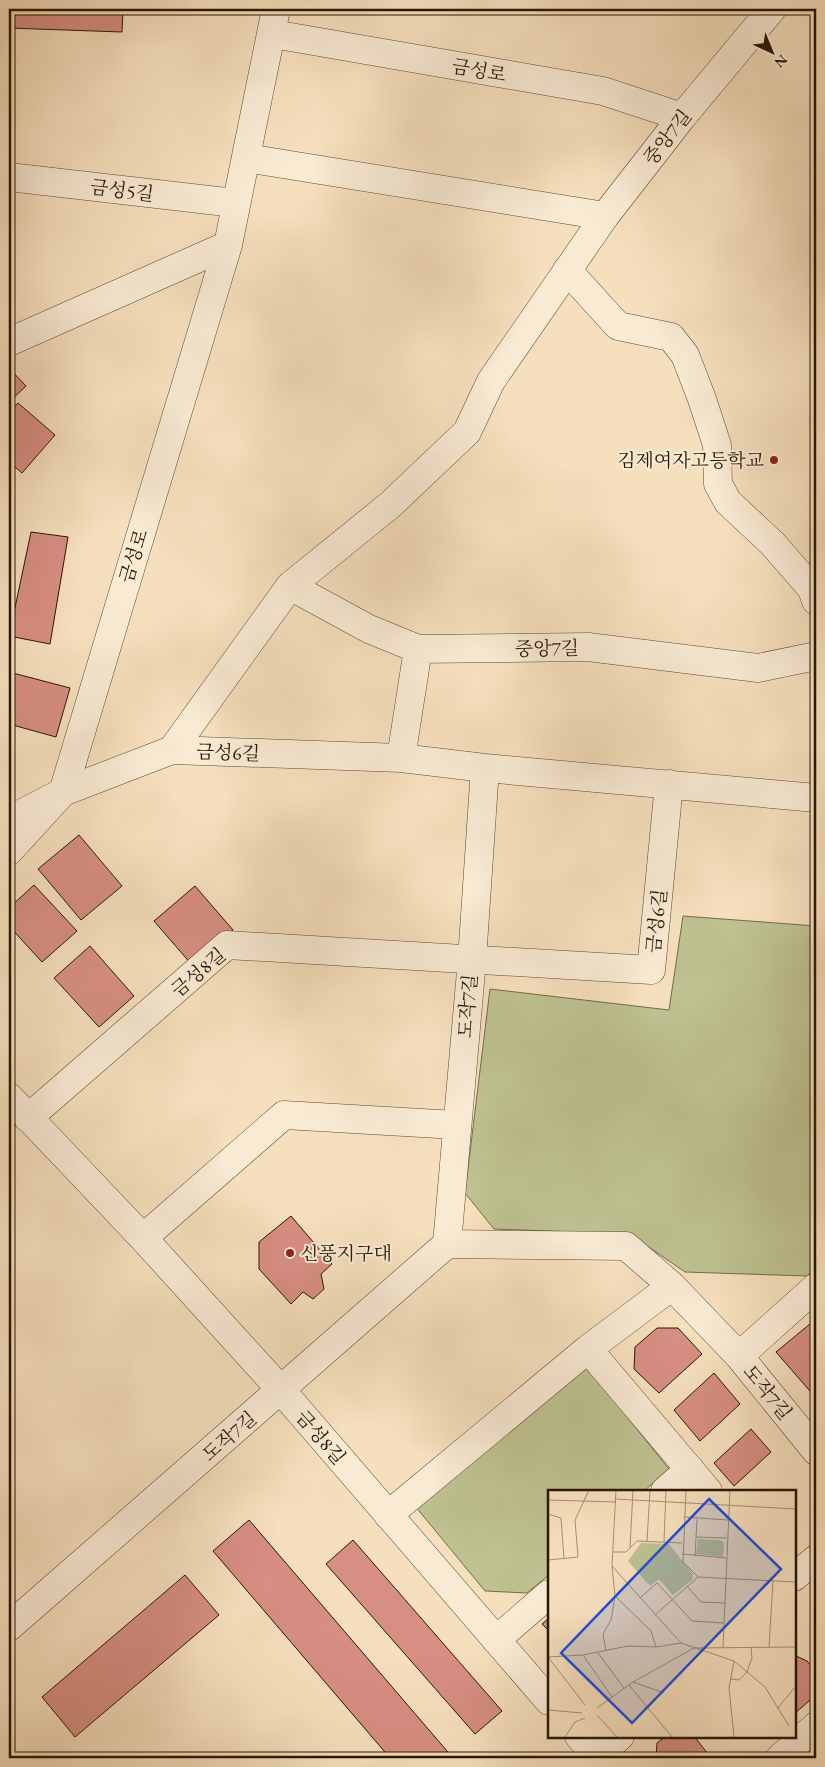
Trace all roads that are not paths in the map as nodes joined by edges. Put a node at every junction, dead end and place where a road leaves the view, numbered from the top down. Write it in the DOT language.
graph roads {
  1 [pos="772,9"];
  2 [pos="275,21"];
  3 [pos="682,118"];
  4 [pos="246,158"];
  5 [pos="9,177"];
  6 [pos="236,203"];
  7 [pos="605,216"];
  8 [pos="228,245"];
  9 [pos="567,270"];
  10 [pos="9,342"];
  11 [pos="290,586"];
  12 [pos="816,600"];
  13 [pos="418,649"];
  14 [pos="816,656"];
  15 [pos="172,750"];
  16 [pos="401,758"];
  17 [pos="485,768"];
  18 [pos="669,784"];
  19 [pos="62,792"];
  20 [pos="816,798"];
  21 [pos="9,820"];
  22 [pos="9,851"];
  23 [pos="472,960"];
  24 [pos="9,1096"];
  25 [pos="28,1118"];
  26 [pos="456,1125"];
  27 [pos="143,1238"];
  28 [pos="448,1244"];
  29 [pos="672,1286"];
  30 [pos="816,1287"];
  31 [pos="588,1349"];
  32 [pos="739,1356"];
  33 [pos="281,1390"];
  34 [pos="816,1451"];
  35 [pos="690,1469"];
  36 [pos="666,1490"];
  37 [pos="707,1490"];
  38 [pos="388,1516"];
  39 [pos="816,1559"];
  40 [pos="795,1576"];
  41 [pos="548,1595"];
  42 [pos="9,1627"];
  43 [pos="496,1640"];
  44 [pos="548,1700"];
  45 [pos="816,1726"];
  46 [pos="580,1737"];
  47 [pos="619,1737"];
  48 [pos="598,1758"];
  49 [pos="780,1758"];
  1 -- 3 [label="street, 중앙7길"];
  2 -- 3 [label="street, 금성로"];
  2 -- 4 [label="street, 금성로"];
  3 -- 7 [label="street, 중앙7길"];
  4 -- 6 [label="street, 금성로"];
  4 -- 7 [label="street"];
  5 -- 6 [label="street, 금성5길"];
  6 -- 8 [label="street, 금성로"];
  7 -- 9 [label="street, 중앙7길"];
  8 -- 10 [label="street"];
  8 -- 19 [label="street, 금성로"];
  9 -- 11 [label="street, 중앙7길"];
  9 -- 12 [label="street"];
  11 -- 13 [label="street, 중앙7길"];
  11 -- 15 [label="street, 중앙7길"];
  13 -- 14 [label="street, 중앙7길"];
  13 -- 16 [label="street"];
  15 -- 16 [label="street, 금성6길"];
  15 -- 19 [label="street, 금성6길"];
  16 -- 17 [label="street, 금성6길"];
  17 -- 18 [label="street, 금성6길"];
  17 -- 23 [label="street, 도작7길"];
  18 -- 20 [label="street, 금성6길"];
  18 -- 23 [label="street, 금성6길"];
  19 -- 21 [label="street, 금성6길"];
  19 -- 22 [label="street, 금성로"];
  23 -- 25 [label="street, 금성8길"];
  23 -- 26 [label="street, 도작7길"];
  24 -- 25 [label="street, 금성8길"];
  25 -- 27 [label="street, 금성8길"];
  26 -- 27 [label="street"];
  26 -- 28 [label="street, 도작7길"];
  27 -- 33 [label="street, 금성8길"];
  28 -- 29 [label="street, 도작7길"];
  28 -- 33 [label="street, 도작7길"];
  29 -- 31 [label="street"];
  29 -- 32 [label="street, 도작7길"];
  30 -- 32 [label="street, 도작7길"];
  31 -- 35 [label="street"];
  31 -- 38 [label="street"];
  32 -- 34 [label="street, 도작7길"];
  33 -- 38 [label="street, 금성8길"];
  33 -- 42 [label="street, 도작7길"];
  35 -- 36 [label="street"];
  35 -- 37 [label="street"];
  38 -- 43 [label="street, 금성8길"];
  39 -- 40 [label="street"];
  41 -- 43 [label="street"];
  43 -- 44 [label="street, 금성8길"];
  45 -- 49 [label="street"];
  46 -- 48 [label="street"];
  47 -- 48 [label="street"];
}
